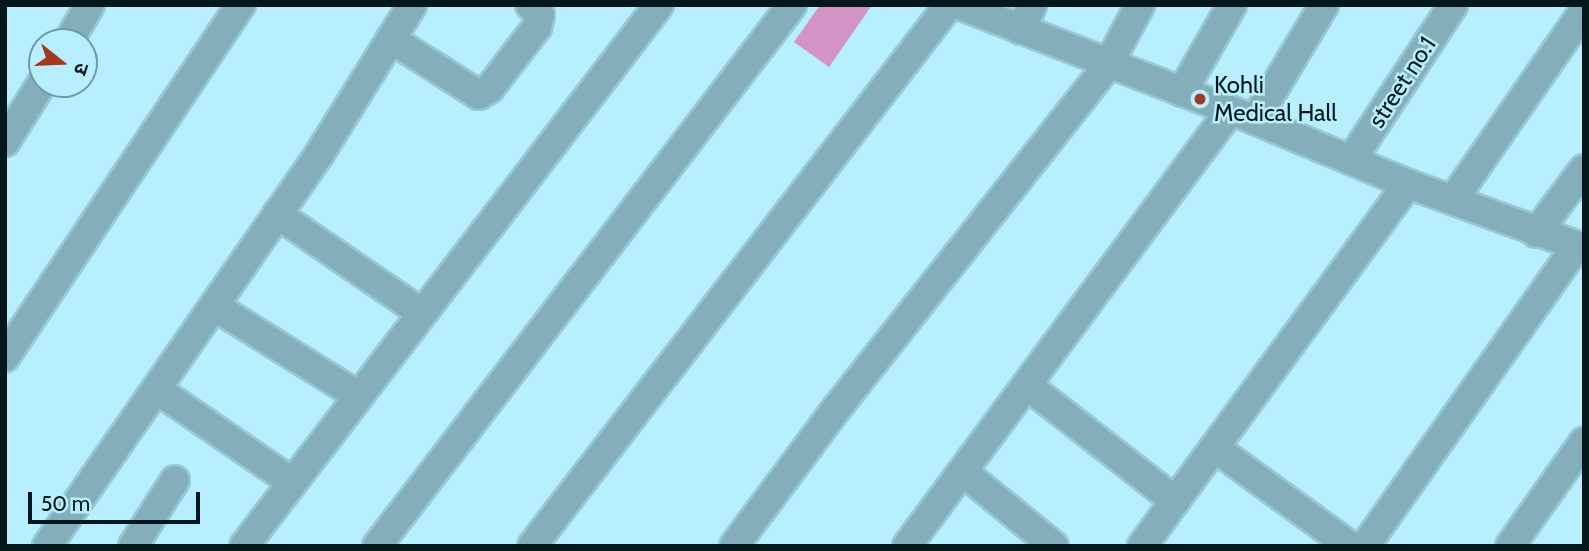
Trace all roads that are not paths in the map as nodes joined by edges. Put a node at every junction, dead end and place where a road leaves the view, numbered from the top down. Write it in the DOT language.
graph roads {
  1 [pos="90,5"];
  2 [pos="241,5"];
  3 [pos="412,5"];
  4 [pos="530,5"];
  5 [pos="659,5"];
  6 [pos="792,5"];
  7 [pos="949,5"];
  8 [pos="959,5"];
  9 [pos="1140,5"];
  10 [pos="1231,5"];
  11 [pos="1324,5"];
  12 [pos="1453,5"];
  13 [pos="1584,11"];
  14 [pos="1026,18"];
  15 [pos="76,28"];
  16 [pos="391,39"];
  17 [pos="1108,65"];
  18 [pos="1182,92"];
  19 [pos="33,98"];
  20 [pos="1242,116"];
  21 [pos="5,142"];
  22 [pos="1352,159"];
  23 [pos="1584,169"];
  24 [pos="1408,184"];
  25 [pos="1453,200"];
  26 [pos="277,214"];
  27 [pos="1536,233"];
  28 [pos="1580,247"];
  29 [pos="214,306"];
  30 [pos="421,312"];
  31 [pos="5,357"];
  32 [pos="1028,386"];
  33 [pos="156,389"];
  34 [pos="357,396"];
  35 [pos="1584,442"];
  36 [pos="1214,448"];
  37 [pos="963,472"];
  38 [pos="175,480"];
  39 [pos="292,482"];
  40 [pos="1175,501"];
  41 [pos="47,546"];
  42 [pos="132,546"];
  43 [pos="244,546"];
  44 [pos="377,546"];
  45 [pos="533,546"];
  46 [pos="734,546"];
  47 [pos="907,546"];
  48 [pos="1054,546"];
  49 [pos="1142,546"];
  50 [pos="1350,546"];
  51 [pos="1365,546"];
  52 [pos="1510,546"];
  1 -- 15 [label="street"];
  2 -- 31 [label="street"];
  3 -- 16 [label="street"];
  4 -- 16 [label="street"];
  5 -- 30 [label="street"];
  6 -- 44 [label="street"];
  7 -- 45 [label="street"];
  8 -- 14 [label="street"];
  9 -- 17 [label="street"];
  10 -- 18 [label="street"];
  11 -- 20 [label="street"];
  12 -- 22 [label="street, street no.1"];
  13 -- 25 [label="street"];
  14 -- 17 [label="street"];
  16 -- 26 [label="street"];
  17 -- 18 [label="street"];
  17 -- 46 [label="street"];
  18 -- 20 [label="street"];
  19 -- 21 [label="street"];
  20 -- 22 [label="street"];
  20 -- 32 [label="street"];
  22 -- 24 [label="street"];
  23 -- 27 [label="street"];
  24 -- 25 [label="street"];
  24 -- 36 [label="street"];
  25 -- 27 [label="street"];
  26 -- 29 [label="street"];
  26 -- 30 [label="street"];
  27 -- 28 [label="street"];
  28 -- 51 [label="street"];
  29 -- 33 [label="street"];
  29 -- 34 [label="street"];
  30 -- 34 [label="street"];
  32 -- 37 [label="street"];
  32 -- 40 [label="street"];
  33 -- 39 [label="street"];
  33 -- 41 [label="street"];
  34 -- 39 [label="street"];
  35 -- 52 [label="street"];
  36 -- 40 [label="street"];
  36 -- 50 [label="street"];
  37 -- 47 [label="street"];
  37 -- 48 [label="street"];
  38 -- 42 [label="street"];
  39 -- 43 [label="street"];
  40 -- 49 [label="street"];
}
